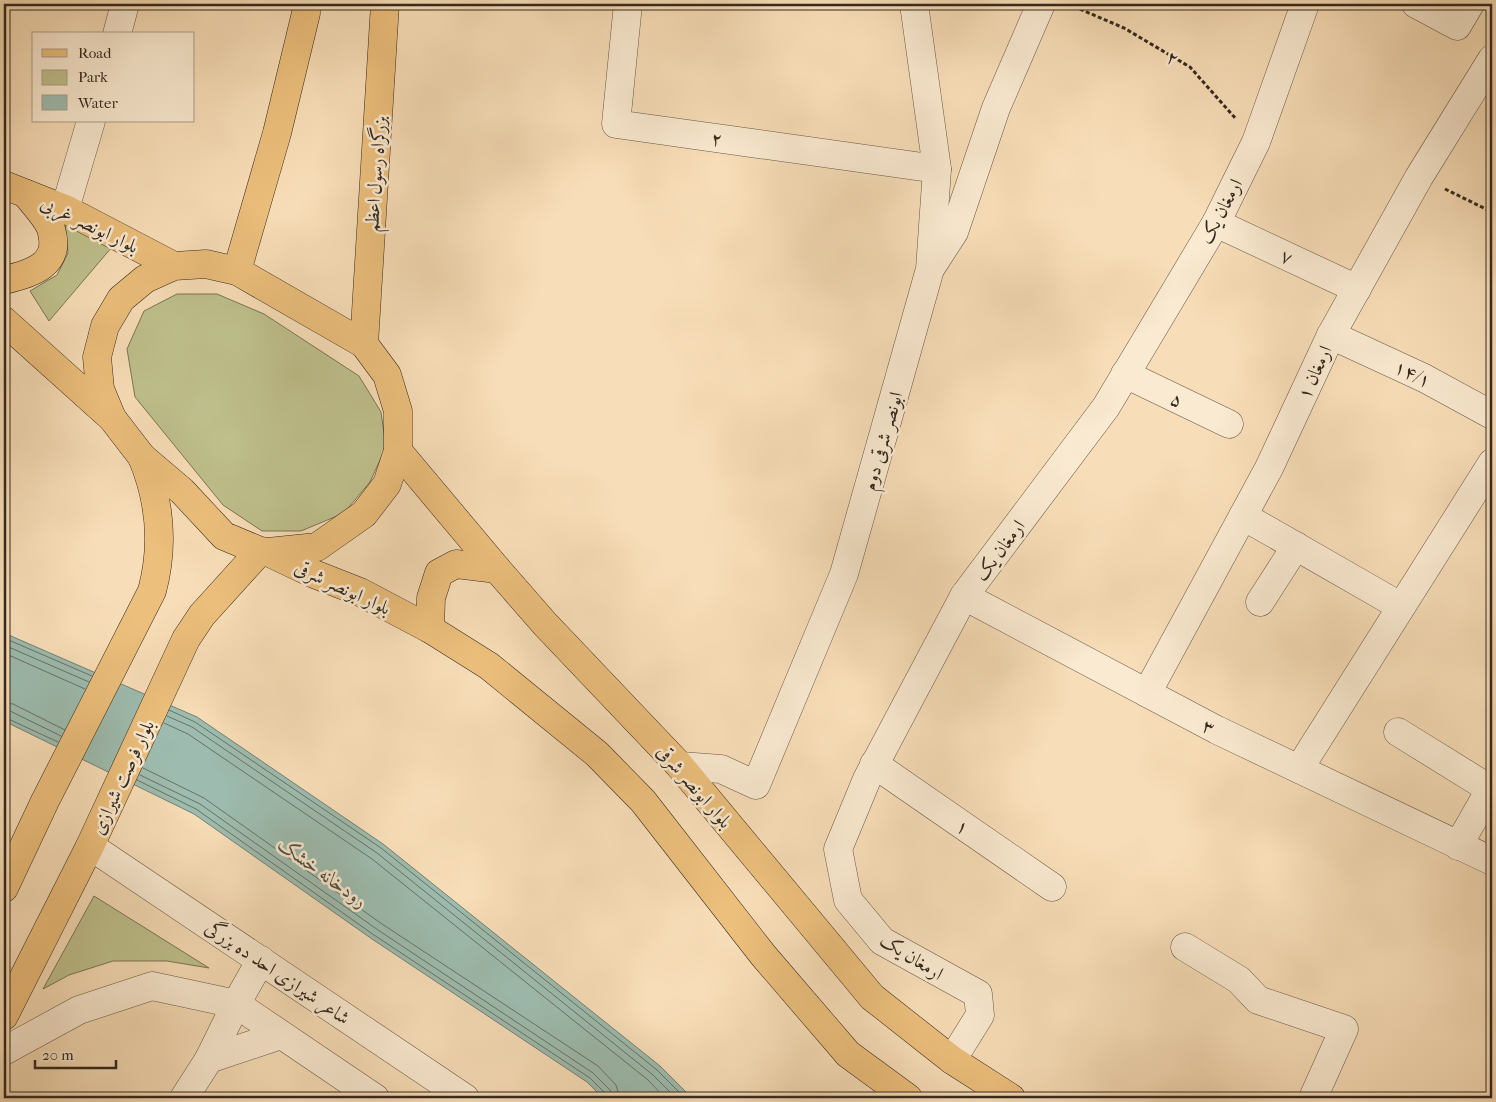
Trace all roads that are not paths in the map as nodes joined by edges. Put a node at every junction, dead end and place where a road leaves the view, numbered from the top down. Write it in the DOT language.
graph roads {
  1 [pos="126,4"];
  2 [pos="306,4"];
  3 [pos="385,4"];
  4 [pos="628,4"];
  5 [pos="914,4"];
  6 [pos="1041,4"];
  7 [pos="1305,4"];
  8 [pos="1416,4"];
  9 [pos="1464,15"];
  10 [pos="118,32"];
  11 [pos="1492,59"];
  12 [pos="91,122"];
  13 [pos="938,169"];
  14 [pos="15,189"];
  15 [pos="65,209"];
  16 [pos="1216,222"];
  17 [pos="174,266"];
  18 [pos="930,269"];
  19 [pos="237,271"];
  20 [pos="4,280"];
  21 [pos="1357,289"];
  22 [pos="4,321"];
  23 [pos="1331,335"];
  24 [pos="364,344"];
  25 [pos="1125,374"];
  26 [pos="1492,415"];
  27 [pos="112,418"];
  28 [pos="1229,424"];
  29 [pos="398,451"];
  30 [pos="142,457"];
  31 [pos="1492,463"];
  32 [pos="1243,516"];
  33 [pos="1296,546"];
  34 [pos="264,552"];
  35 [pos="497,569"];
  36 [pos="964,596"];
  37 [pos="1260,602"];
  38 [pos="1400,606"];
  39 [pos="430,630"];
  40 [pos="1147,693"];
  41 [pos="1398,732"];
  42 [pos="874,764"];
  43 [pos="680,766"];
  44 [pos="1299,769"];
  45 [pos="1491,788"];
  46 [pos="90,846"];
  47 [pos="1458,846"];
  48 [pos="12,859"];
  49 [pos="1492,862"];
  50 [pos="1052,887"];
  51 [pos="4,888"];
  52 [pos="1185,947"];
  53 [pos="261,960"];
  54 [pos="236,1004"];
  55 [pos="4,1016"];
  56 [pos="281,1035"];
  57 [pos="4,1052"];
  58 [pos="210,1060"];
  59 [pos="952,1060"];
  60 [pos="184,1098"];
  61 [pos="375,1098"];
  62 [pos="465,1098"];
  63 [pos="908,1098"];
  64 [pos="1011,1098"];
  65 [pos="1313,1098"];
  1 -- 10 [label="street"];
  2 -- 19 [label="main road"];
  3 -- 24 [label="main road, بزرگراه رسول اعظم"];
  4 -- 13 [label="street, ۲"];
  5 -- 13 [label="street, ابونصر شرقی دوم"];
  6 -- 18 [label="street"];
  7 -- 16 [label="street, ارمغان یک"];
  8 -- 9 [label="street"];
  11 -- 21 [label="street, ارمغان ۱"];
  12 -- 15 [label="street"];
  13 -- 18 [label="street, ابونصر شرقی دوم"];
  14 -- 15 [label="main road, بلوار ابونصر غربی"];
  14 -- 20 [label="main road"];
  15 -- 17 [label="main road, بلوار ابونصر غربی"];
  16 -- 21 [label="street, ۷"];
  16 -- 25 [label="street, ارمغان یک"];
  17 -- 19 [label="main road"];
  17 -- 27 [label="main road"];
  18 -- 43 [label="street, ابونصر شرقی دوم"];
  19 -- 24 [label="main road"];
  21 -- 23 [label="street, ارمغان ۱"];
  22 -- 27 [label="main road"];
  23 -- 26 [label="street, ۱۴/۱"];
  23 -- 32 [label="street, ارمغان ۱"];
  24 -- 29 [label="main road"];
  25 -- 28 [label="street, ۵"];
  25 -- 36 [label="street, ارمغان یک"];
  27 -- 30 [label="main road"];
  29 -- 34 [label="main road"];
  29 -- 35 [label="main road, بلوار ابونصر شرقی"];
  30 -- 34 [label="main road, بلوار ابونصر شرقی"];
  30 -- 48 [label="main road"];
  31 -- 38 [label="street"];
  32 -- 33 [label="street"];
  32 -- 40 [label="street, ارمغان ۱"];
  33 -- 37 [label="street"];
  33 -- 38 [label="street"];
  34 -- 39 [label="main road, بلوار ابونصر شرقی"];
  34 -- 46 [label="main road, بلوار فرصت شیرازی"];
  35 -- 39 [label="main road"];
  35 -- 43 [label="main road, بلوار ابونصر شرقی"];
  36 -- 40 [label="street, ۳"];
  36 -- 42 [label="street, ارمغان یک"];
  38 -- 44 [label="street"];
  39 -- 63 [label="main road, بلوار ابونصر شرقی"];
  40 -- 44 [label="street, ۳"];
  41 -- 45 [label="street"];
  42 -- 50 [label="street, ۱"];
  42 -- 59 [label="street, ارمغان یک"];
  43 -- 59 [label="main road, بلوار ابونصر شرقی"];
  44 -- 47 [label="street, ۳"];
  45 -- 47 [label="street"];
  46 -- 53 [label="street, شاعر شیرازی احد ده بزرگی"];
  46 -- 55 [label="main road, بلوار فرصت شیرازی"];
  47 -- 49 [label="street, ۳"];
  48 -- 51 [label="main road"];
  52 -- 65 [label="street"];
  53 -- 54 [label="street"];
  53 -- 62 [label="street, شاعر شیرازی احد ده بزرگی"];
  54 -- 56 [label="street"];
  54 -- 57 [label="street"];
  54 -- 58 [label="street"];
  56 -- 58 [label="street"];
  56 -- 61 [label="street"];
  58 -- 60 [label="street"];
  59 -- 64 [label="main road, بلوار ابونصر شرقی"];
}
